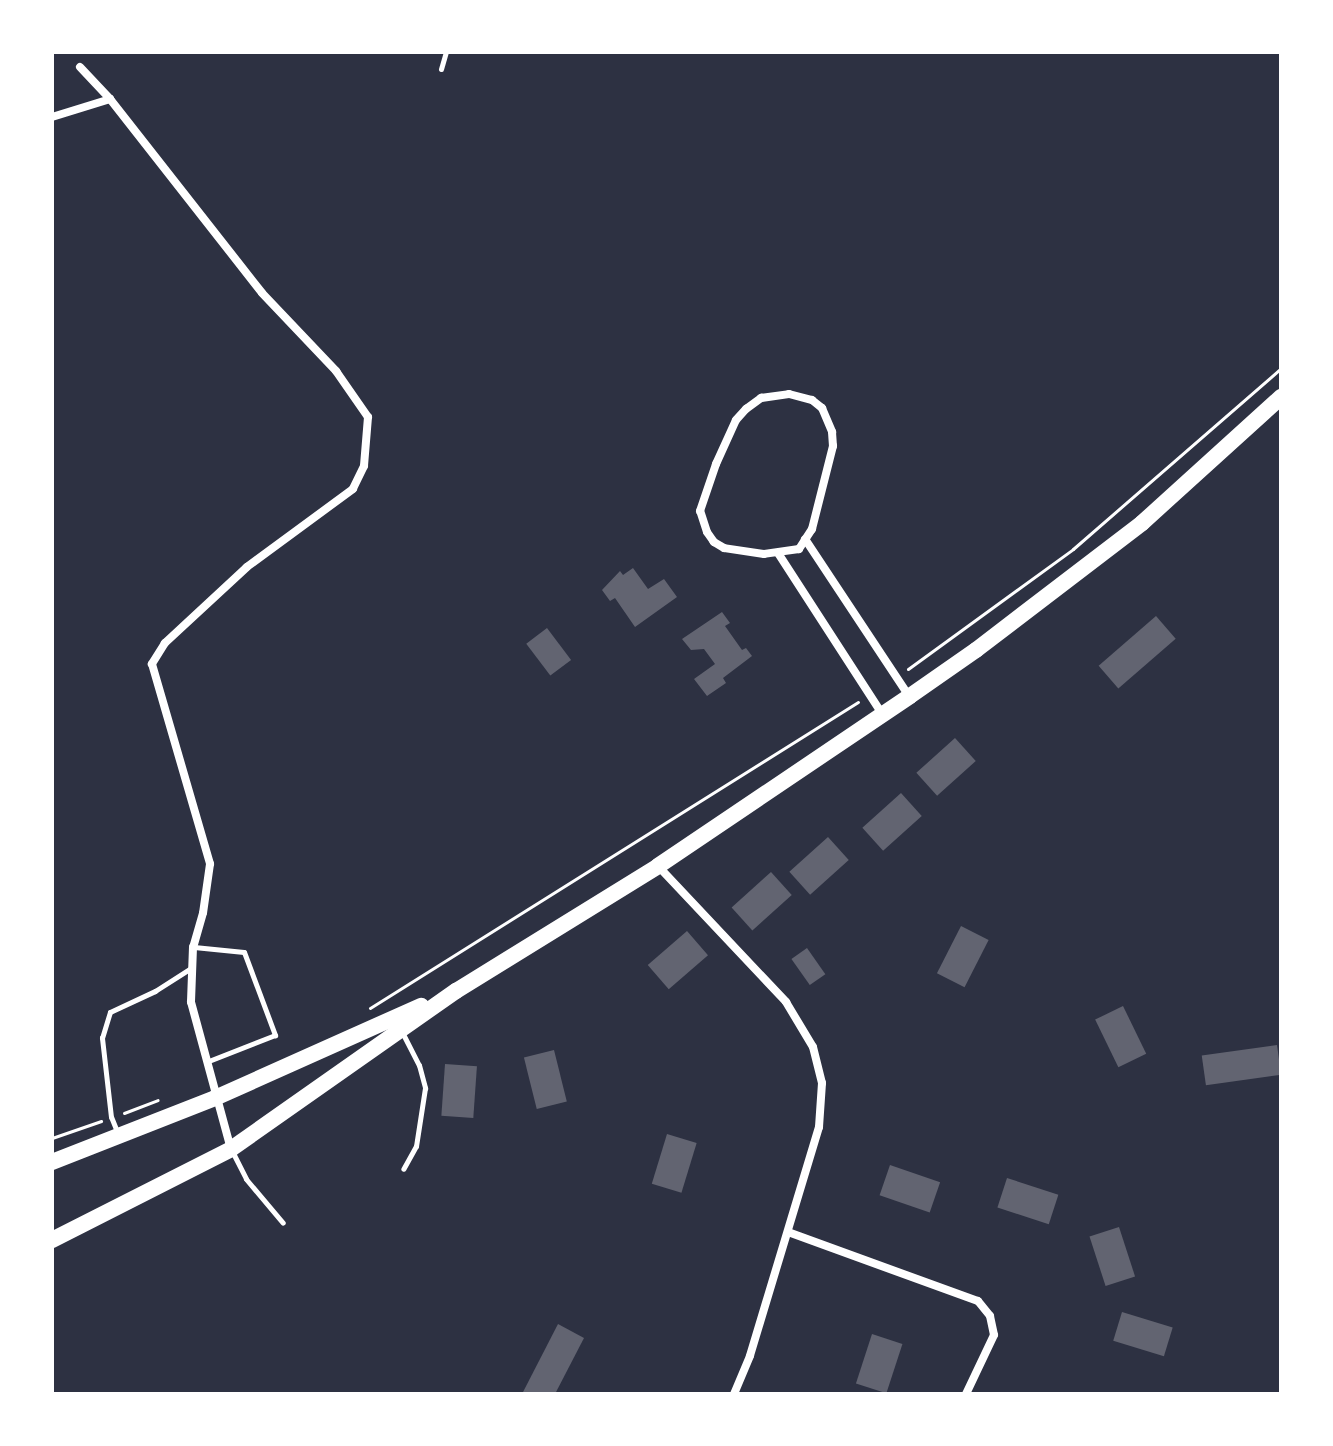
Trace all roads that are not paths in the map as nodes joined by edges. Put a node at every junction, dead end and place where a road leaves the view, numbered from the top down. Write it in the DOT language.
graph roads {
  1 [pos="446,52"];
  2 [pos="80,67"];
  3 [pos="441,69"];
  4 [pos="110,99"];
  5 [pos="52,117"];
  6 [pos="1281,397"];
  7 [pos="805,539"];
  8 [pos="778,553"];
  9 [pos="910,696"];
  10 [pos="883,715"];
  11 [pos="658,866"];
  12 [pos="193,947"];
  13 [pos="192,967"];
  14 [pos="456,991"];
  15 [pos="401,1030"];
  16 [pos="206,1062"];
  17 [pos="215,1098"];
  18 [pos="119,1137"];
  19 [pos="231,1149"];
  20 [pos="52,1162"];
  21 [pos="403,1169"];
  22 [pos="283,1223"];
  23 [pos="788,1232"];
  24 [pos="52,1240"];
  25 [pos="734,1394"];
  26 [pos="966,1394"];
  1 -- 3 [label="lane"];
  2 -- 4 [label="street"];
  4 -- 5 [label="street"];
  4 -- 12 [label="street"];
  6 -- 9 [label="main road"];
  7 -- 8 [label="street"];
  7 -- 8 [label="street"];
  7 -- 9 [label="street"];
  8 -- 10 [label="street"];
  9 -- 10 [label="main road"];
  10 -- 11 [label="main road"];
  11 -- 14 [label="main road"];
  11 -- 23 [label="street"];
  12 -- 13 [label="street"];
  12 -- 16 [label="lane"];
  13 -- 16 [label="street"];
  13 -- 18 [label="lane"];
  14 -- 15 [label="main road"];
  14 -- 17 [label="main road"];
  15 -- 19 [label="main road"];
  15 -- 21 [label="lane"];
  16 -- 17 [label="street"];
  17 -- 18 [label="main road"];
  17 -- 19 [label="street"];
  18 -- 20 [label="main road"];
  19 -- 22 [label="lane"];
  19 -- 24 [label="main road"];
  23 -- 25 [label="street"];
  23 -- 26 [label="street"];
}
